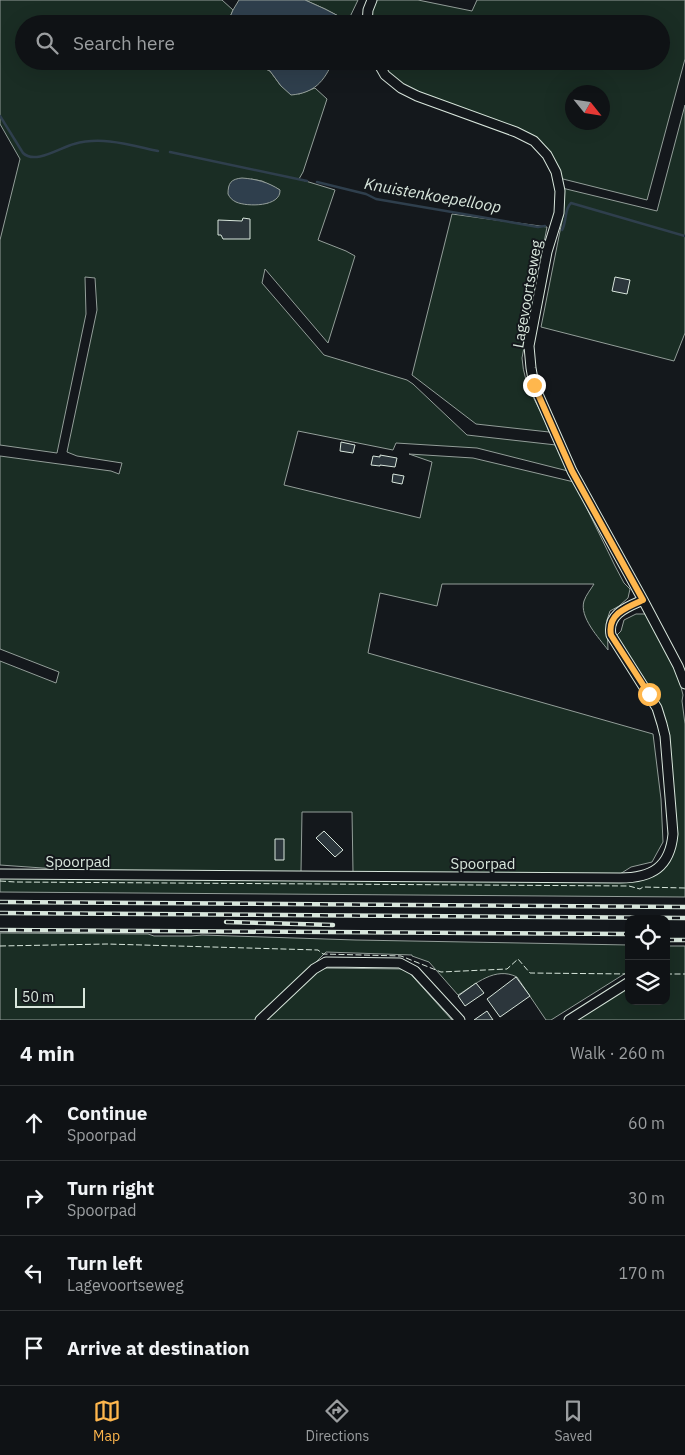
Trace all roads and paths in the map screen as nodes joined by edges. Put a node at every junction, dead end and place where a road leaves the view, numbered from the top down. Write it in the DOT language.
graph roads {
  1 [pos="372,0"];
  2 [pos="368,15"];
  3 [pos="382,70"];
  4 [pos="643,600"];
  5 [pos="682,666"];
  6 [pos="685,684"];
  7 [pos="0,874"];
  8 [pos="625,985"];
  9 [pos="260,1020"];
  10 [pos="460,1020"];
  11 [pos="569,1020"];
  1 -- 2 [label="street"];
  3 -- 4 [label="street, Lagevoortseweg"];
  4 -- 5 [label="street, Lagevoortseweg"];
  4 -- 7 [label="street, Spoorpad"];
  5 -- 6 [label="street, Lagevoortseweg"];
  8 -- 11 [label="street"];
  9 -- 10 [label="street"];
}
